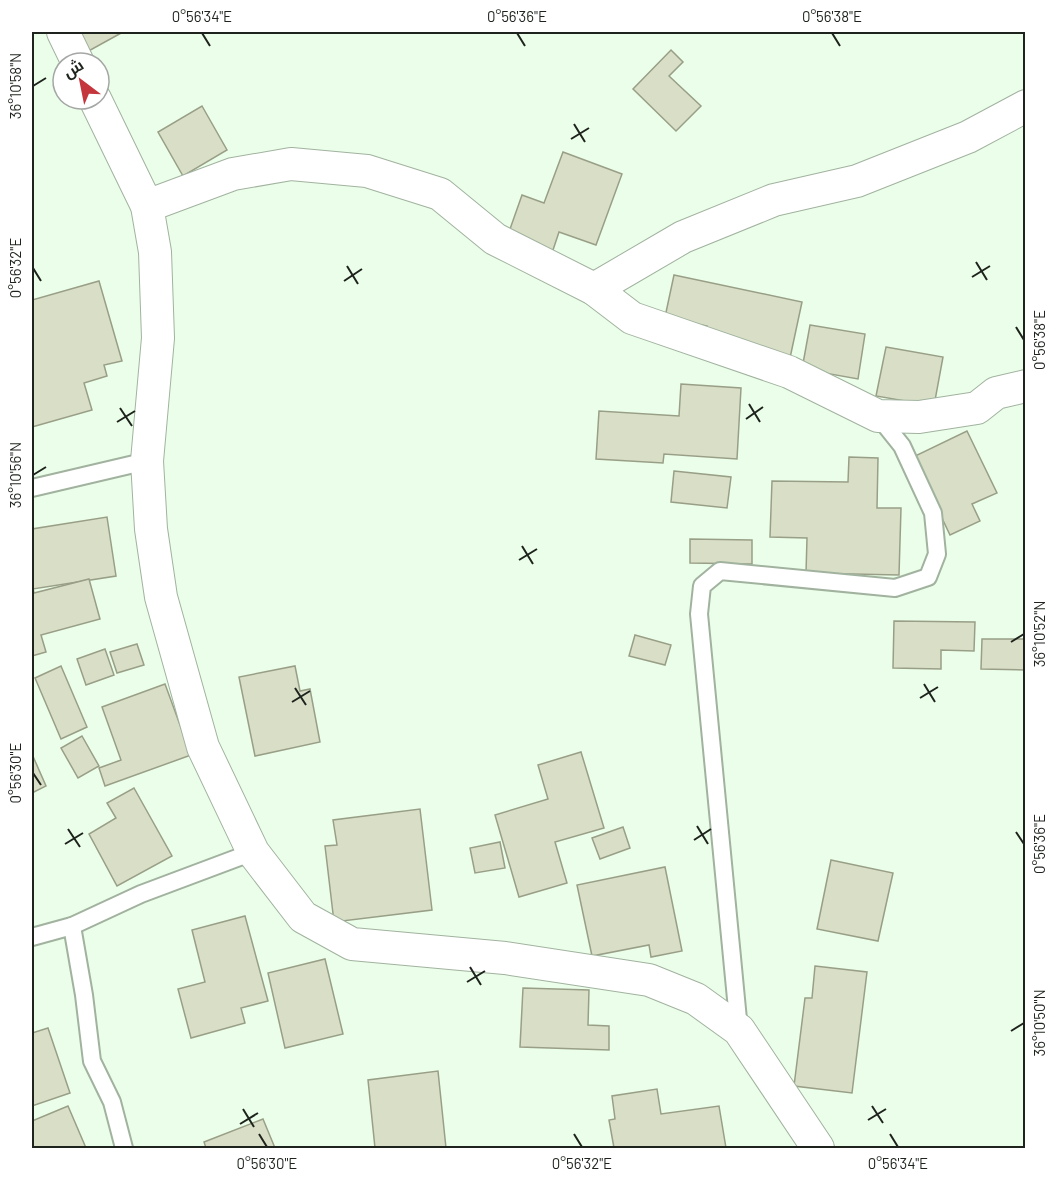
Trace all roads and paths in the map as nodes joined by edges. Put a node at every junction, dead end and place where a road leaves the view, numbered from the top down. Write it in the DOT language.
graph roads {
  1 [pos="63,32"];
  2 [pos="72,51"];
  3 [pos="1026,106"];
  4 [pos="101,111"];
  5 [pos="147,207"];
  6 [pos="594,289"];
  7 [pos="1026,386"];
  8 [pos="878,416"];
  9 [pos="147,461"];
  10 [pos="32,488"];
  11 [pos="253,852"];
  12 [pos="72,926"];
  13 [pos="32,937"];
  14 [pos="739,1030"];
  15 [pos="124,1149"];
  16 [pos="818,1149"];
  1 -- 2 [label="street"];
  3 -- 6 [label="street"];
  4 -- 5 [label="street"];
  5 -- 6 [label="street"];
  5 -- 9 [label="street"];
  6 -- 8 [label="street"];
  7 -- 8 [label="street"];
  8 -- 14 [label="lane"];
  9 -- 10 [label="lane"];
  9 -- 11 [label="street"];
  11 -- 12 [label="lane"];
  11 -- 14 [label="street"];
  12 -- 13 [label="lane"];
  12 -- 15 [label="lane"];
  14 -- 16 [label="street"];
}
